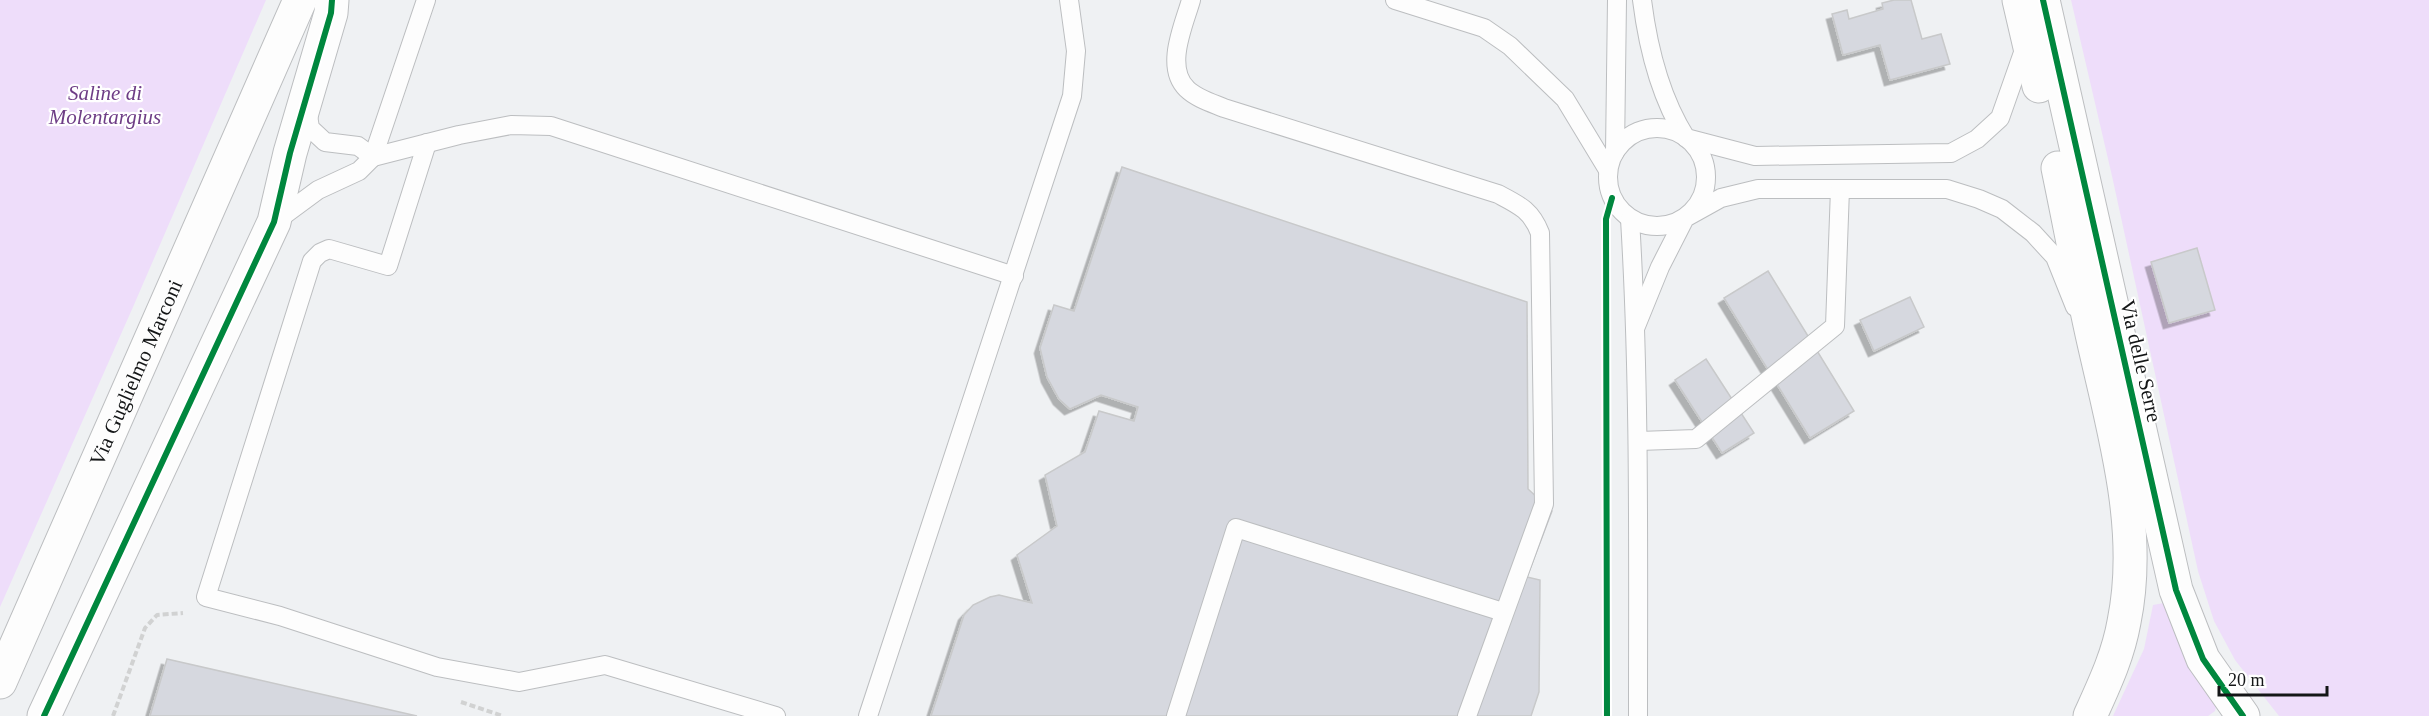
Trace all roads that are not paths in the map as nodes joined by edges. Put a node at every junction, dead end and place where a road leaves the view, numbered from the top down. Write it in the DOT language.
graph roads {
  1 [pos="300,0"];
  2 [pos="332,0"];
  3 [pos="426,0"];
  4 [pos="1069,0"];
  5 [pos="1191,0"];
  6 [pos="1395,0"];
  7 [pos="1617,0"];
  8 [pos="1642,0"];
  9 [pos="2019,0"];
  10 [pos="2043,0"];
  11 [pos="2028,39"];
  12 [pos="306,104"];
  13 [pos="1686,138"];
  14 [pos="427,143"];
  15 [pos="1615,152"];
  16 [pos="373,157"];
  17 [pos="1608,170"];
  18 [pos="1840,189"];
  19 [pos="1685,218"];
  20 [pos="1630,219"];
  21 [pos="274,222"];
  22 [pos="1014,276"];
  23 [pos="1636,326"];
  24 [pos="2091,327"];
  25 [pos="1639,441"];
  26 [pos="1503,612"];
  27 [pos="0,682"];
  28 [pos="44,716"];
  29 [pos="776,716"];
  30 [pos="868,716"];
  31 [pos="1176,716"];
  32 [pos="1467,716"];
  33 [pos="1638,716"];
  34 [pos="2090,716"];
  35 [pos="2243,716"];
  1 -- 27 [label="street, Via Guglielmo Marconi"];
  2 -- 12 [label="street"];
  3 -- 16 [label="lane"];
  4 -- 22 [label="lane"];
  5 -- 26 [label="lane"];
  6 -- 17 [label="lane"];
  7 -- 15 [label="lane"];
  8 -- 13 [label="lane"];
  9 -- 11 [label="street, Via delle Serre"];
  10 -- 35 [label="street, Via delle Serre"];
  11 -- 13 [label="lane"];
  11 -- 24 [label="street, Via delle Serre"];
  12 -- 16 [label="lane"];
  12 -- 21 [label="street"];
  13 -- 15 [label="lane"];
  13 -- 19 [label="lane"];
  14 -- 16 [label="lane"];
  14 -- 22 [label="lane"];
  14 -- 29 [label="lane"];
  15 -- 17 [label="lane"];
  16 -- 21 [label="lane"];
  17 -- 20 [label="lane"];
  18 -- 19 [label="lane"];
  18 -- 24 [label="lane"];
  18 -- 25 [label="lane"];
  19 -- 20 [label="lane"];
  19 -- 23 [label="lane"];
  20 -- 23 [label="lane"];
  21 -- 28 [label="street"];
  22 -- 30 [label="lane"];
  23 -- 25 [label="lane"];
  24 -- 34 [label="street, Via delle Serre"];
  25 -- 33 [label="lane"];
  26 -- 31 [label="lane"];
  26 -- 32 [label="lane"];
}
